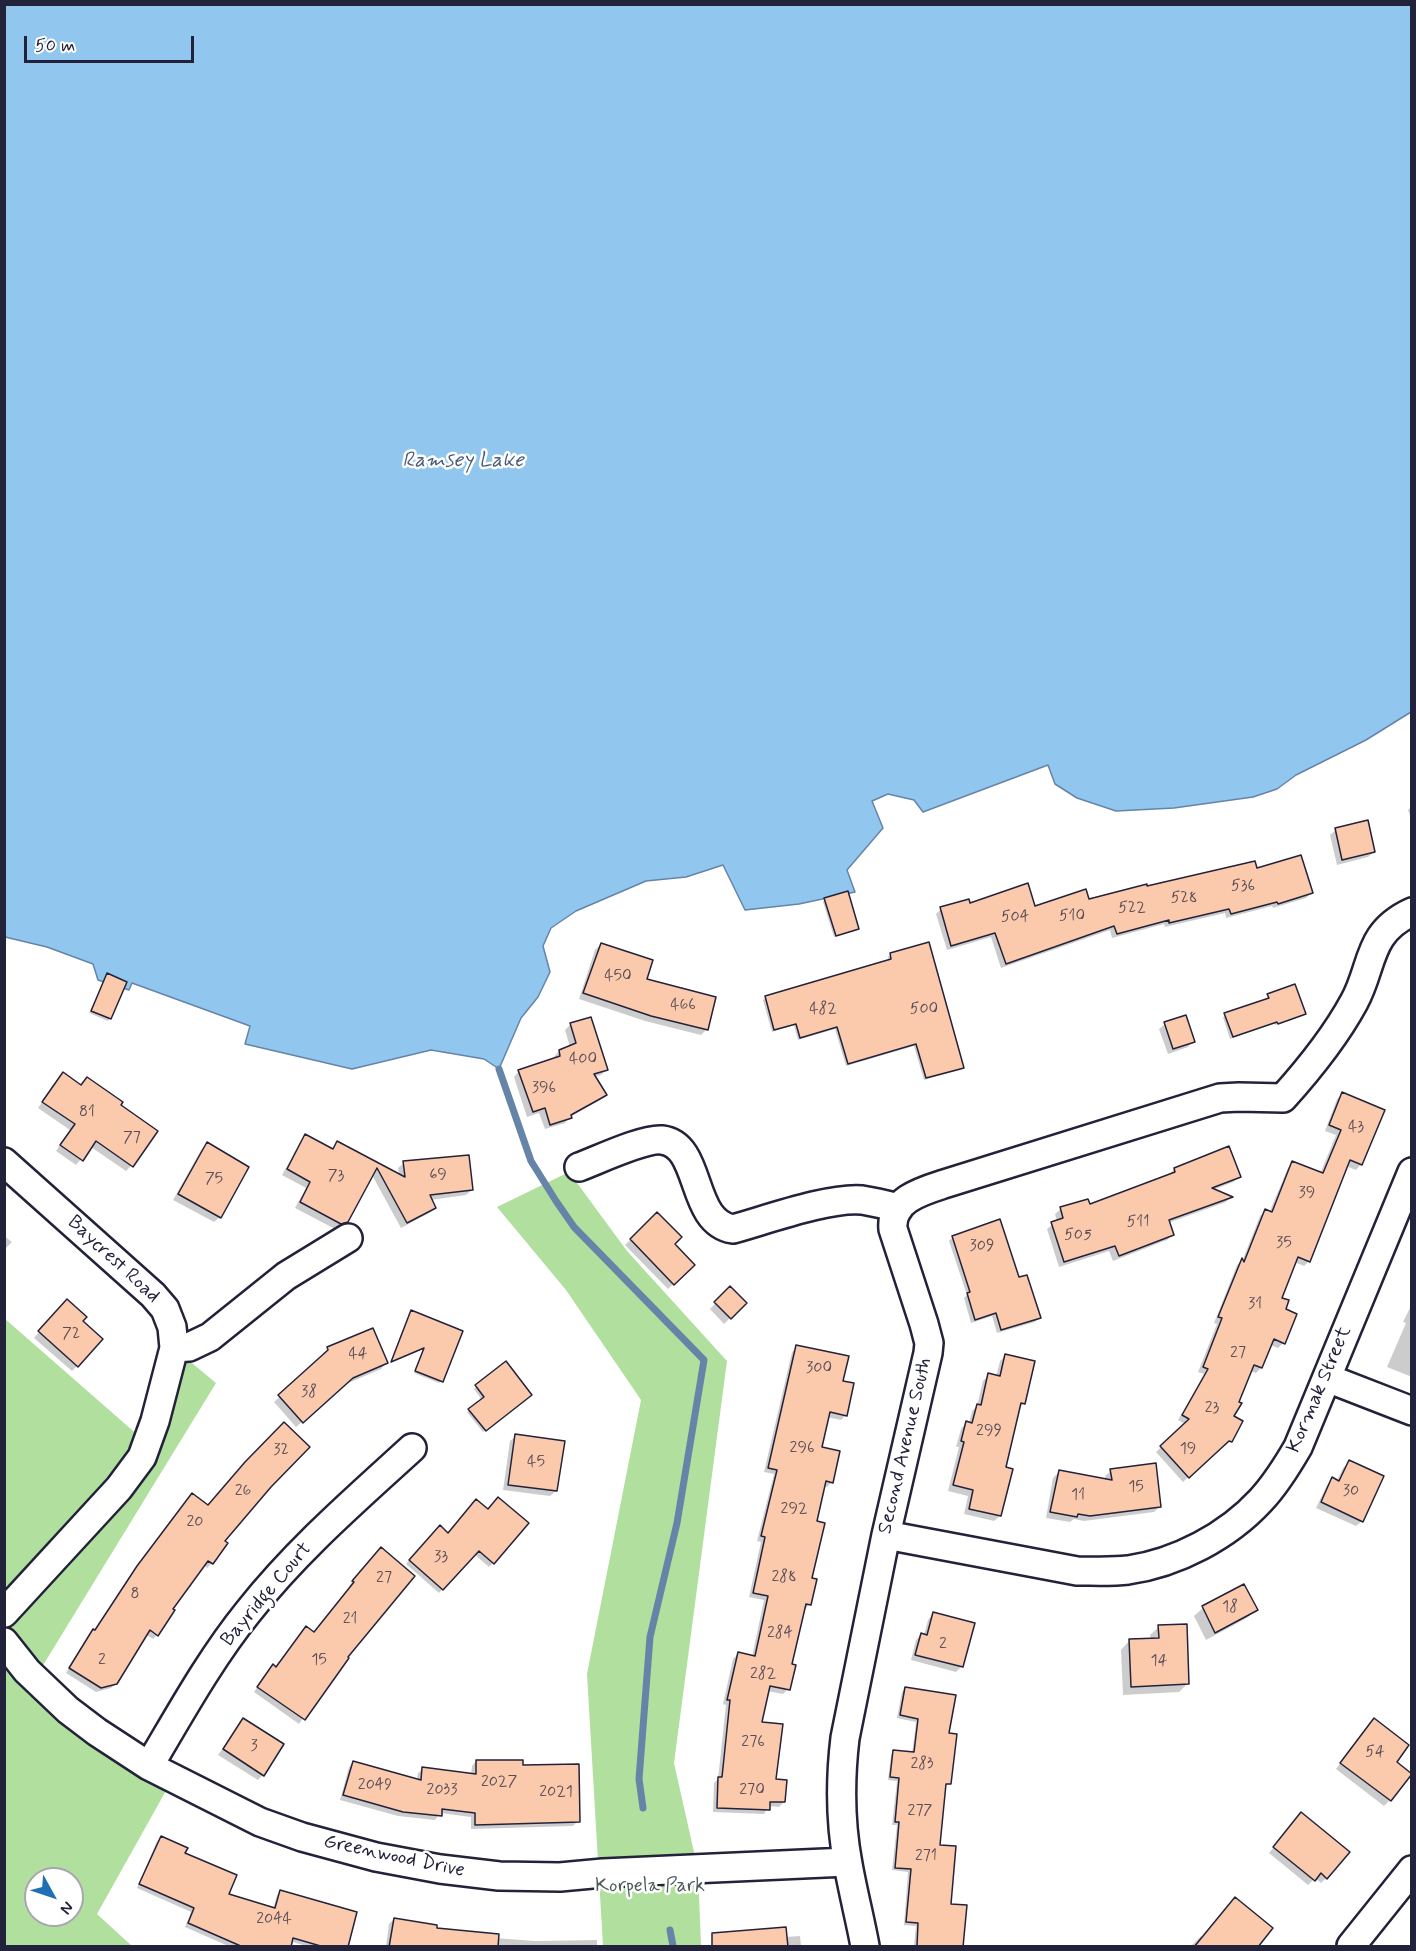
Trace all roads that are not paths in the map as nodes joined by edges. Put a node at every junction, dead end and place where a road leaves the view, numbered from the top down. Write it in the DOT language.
graph roads {
  1 [pos="1412,912"];
  2 [pos="4,1162"];
  3 [pos="579,1167"];
  4 [pos="1412,1173"];
  5 [pos="899,1208"];
  6 [pos="348,1238"];
  7 [pos="174,1348"];
  8 [pos="1327,1378"];
  9 [pos="1412,1411"];
  10 [pos="412,1448"];
  11 [pos="886,1535"];
  12 [pos="4,1613"];
  13 [pos="4,1642"];
  14 [pos="149,1766"];
  15 [pos="847,1862"];
  16 [pos="1412,1870"];
  17 [pos="865,1947"];
  18 [pos="1351,1947"];
  1 -- 5 [label="street"];
  2 -- 7 [label="street, Baycrest Road"];
  3 -- 5 [label="street"];
  4 -- 8 [label="street, Kormak Street"];
  5 -- 11 [label="street, Second Avenue South"];
  6 -- 7 [label="street"];
  7 -- 12 [label="street, Baycrest Road"];
  8 -- 9 [label="street"];
  8 -- 11 [label="street, Kormak Street"];
  10 -- 14 [label="street, Bayridge Court"];
  11 -- 15 [label="street, Second Avenue South"];
  13 -- 14 [label="street, Greenwood Drive"];
  14 -- 15 [label="street, Greenwood Drive"];
  15 -- 17 [label="street, Second Avenue South"];
  16 -- 18 [label="street"];
}
